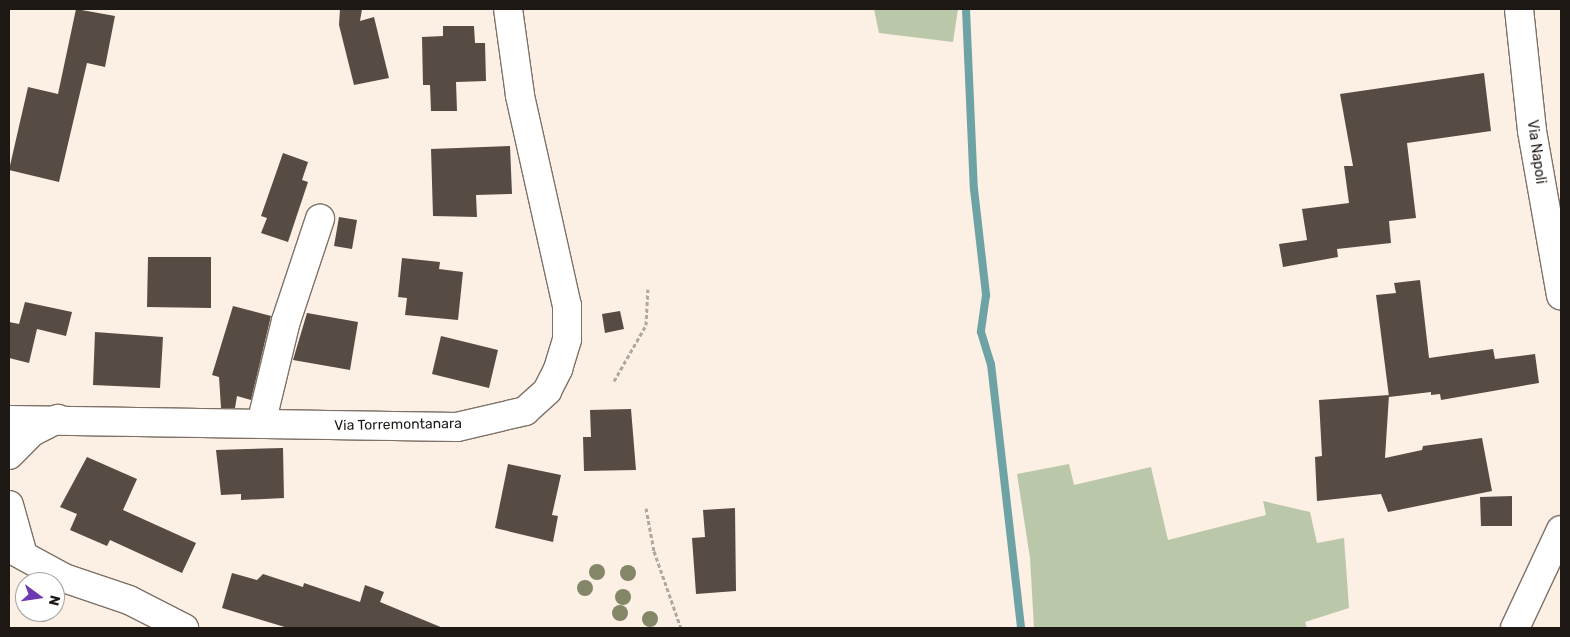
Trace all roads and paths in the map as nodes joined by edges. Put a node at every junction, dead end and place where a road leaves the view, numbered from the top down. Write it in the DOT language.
graph roads {
  1 [pos="508,9"];
  2 [pos="1519,9"];
  3 [pos="320,219"];
  4 [pos="648,289"];
  5 [pos="1561,295"];
  6 [pos="614,381"];
  7 [pos="58,419"];
  8 [pos="9,420"];
  9 [pos="261,424"];
  10 [pos="9,459"];
  11 [pos="9,505"];
  12 [pos="646,508"];
  13 [pos="1561,530"];
  14 [pos="16,552"];
  15 [pos="184,628"];
  16 [pos="681,628"];
  17 [pos="1515,628"];
  1 -- 9 [label="street, Via Torremontanara"];
  2 -- 5 [label="street, Via Napoli"];
  3 -- 9 [label="street"];
  4 -- 6 [label="path"];
  7 -- 8 [label="street, Via Torremontanara"];
  7 -- 9 [label="street, Via Torremontanara"];
  7 -- 10 [label="street"];
  11 -- 14 [label="street"];
  12 -- 16 [label="path"];
  13 -- 17 [label="street"];
  14 -- 15 [label="street"];
}
